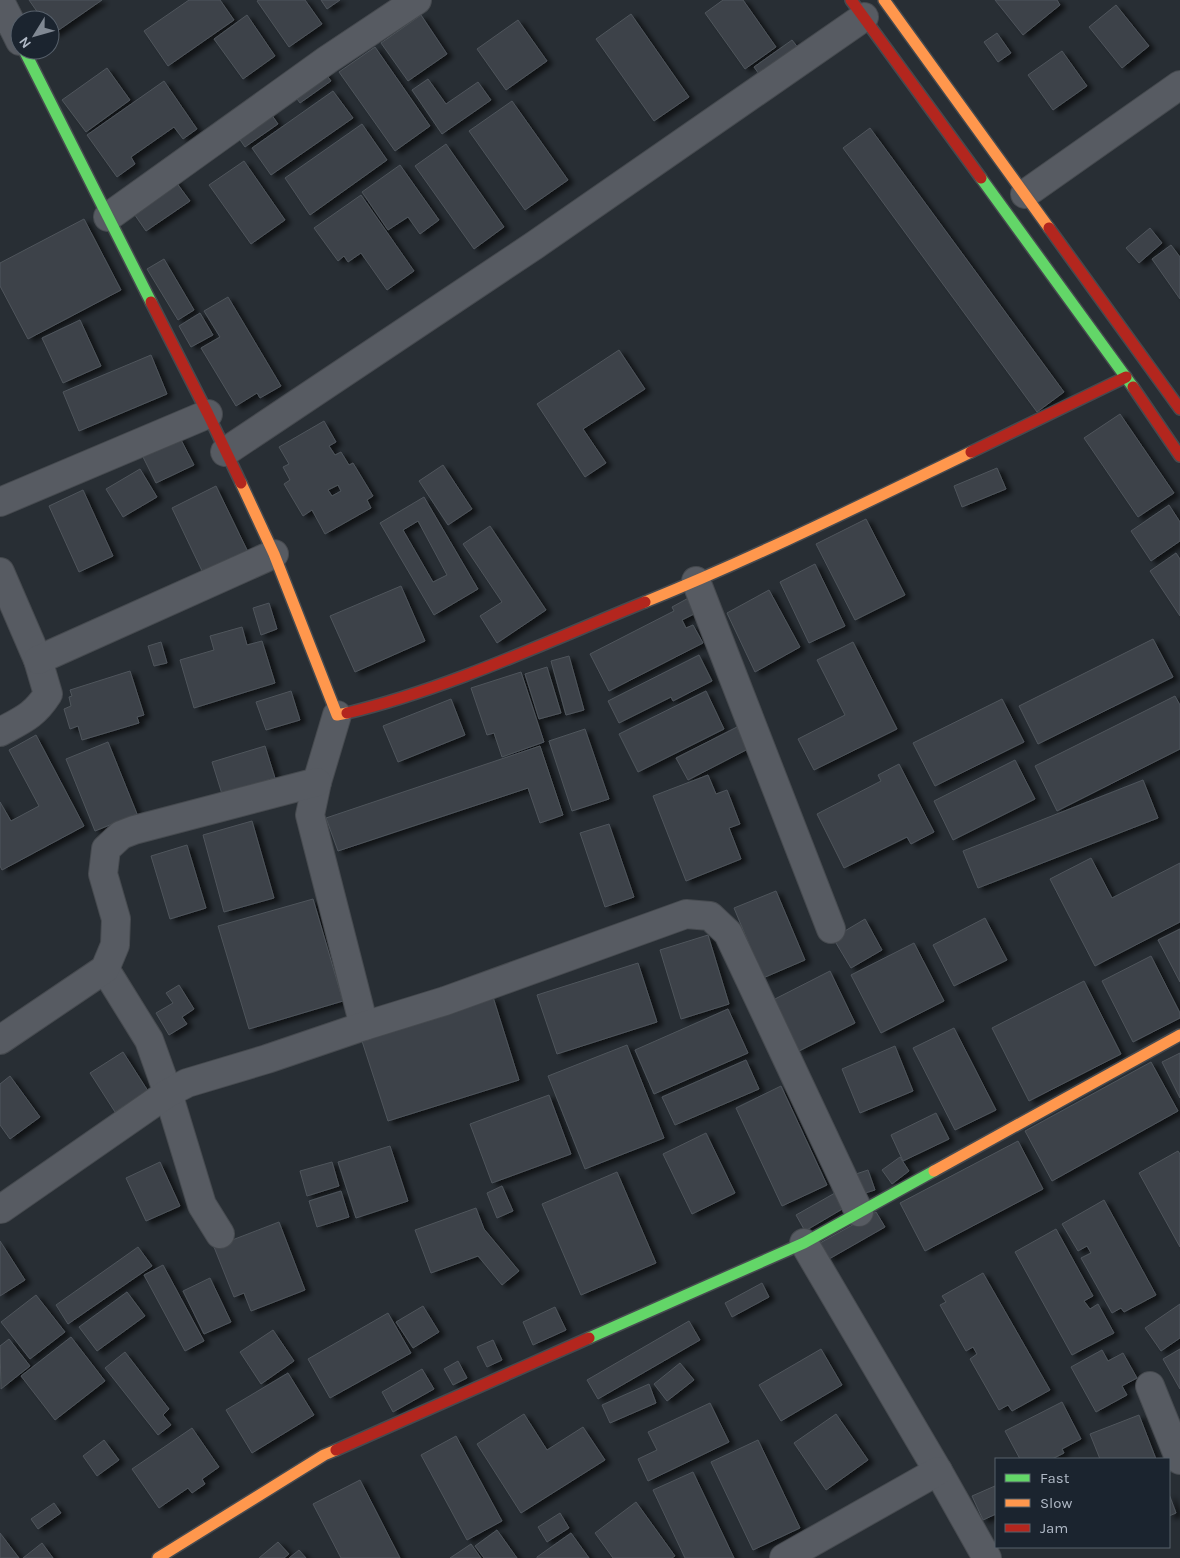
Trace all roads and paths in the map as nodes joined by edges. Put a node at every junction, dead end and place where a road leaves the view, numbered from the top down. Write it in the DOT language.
graph roads {
  1 [pos="0,1"];
  2 [pos="399,5"];
  3 [pos="866,6"];
  4 [pos="10,21"];
  5 [pos="29,60"];
  6 [pos="1180,85"];
  7 [pos="1025,194"];
  8 [pos="108,217"];
  9 [pos="1126,378"];
  10 [pos="1180,409"];
  11 [pos="208,414"];
  12 [pos="225,452"];
  13 [pos="1180,456"];
  14 [pos="0,502"];
  15 [pos="274,554"];
  16 [pos="0,572"];
  17 [pos="696,581"];
  18 [pos="38,660"];
  19 [pos="337,715"];
  20 [pos="0,732"];
  21 [pos="317,782"];
  22 [pos="831,929"];
  23 [pos="105,969"];
  24 [pos="364,1026"];
  25 [pos="1180,1035"];
  26 [pos="0,1040"];
  27 [pos="168,1093"];
  28 [pos="1,1209"];
  29 [pos="859,1212"];
  30 [pos="220,1234"];
  31 [pos="804,1243"];
  32 [pos="1150,1386"];
  33 [pos="1180,1460"];
  34 [pos="938,1471"];
  35 [pos="158,1558"];
  36 [pos="784,1558"];
  37 [pos="987,1558"];
  1 -- 4 [label="street"];
  2 -- 8 [label="street"];
  3 -- 7 [label="street"];
  3 -- 9 [label="street"];
  3 -- 12 [label="street"];
  5 -- 8 [label="street"];
  6 -- 7 [label="street"];
  7 -- 10 [label="street"];
  8 -- 11 [label="street"];
  9 -- 13 [label="street"];
  9 -- 17 [label="street"];
  11 -- 12 [label="street"];
  11 -- 14 [label="street"];
  12 -- 15 [label="street"];
  15 -- 18 [label="street"];
  15 -- 19 [label="street"];
  16 -- 18 [label="street"];
  17 -- 19 [label="street"];
  17 -- 22 [label="street"];
  18 -- 20 [label="street"];
  19 -- 21 [label="street"];
  21 -- 23 [label="street"];
  21 -- 24 [label="street"];
  23 -- 26 [label="street"];
  23 -- 27 [label="street"];
  24 -- 27 [label="street"];
  24 -- 29 [label="street"];
  25 -- 29 [label="street"];
  27 -- 28 [label="street"];
  27 -- 30 [label="street"];
  29 -- 31 [label="street"];
  31 -- 34 [label="street"];
  31 -- 35 [label="street"];
  32 -- 33 [label="street"];
  34 -- 36 [label="street"];
  34 -- 37 [label="street"];
}
